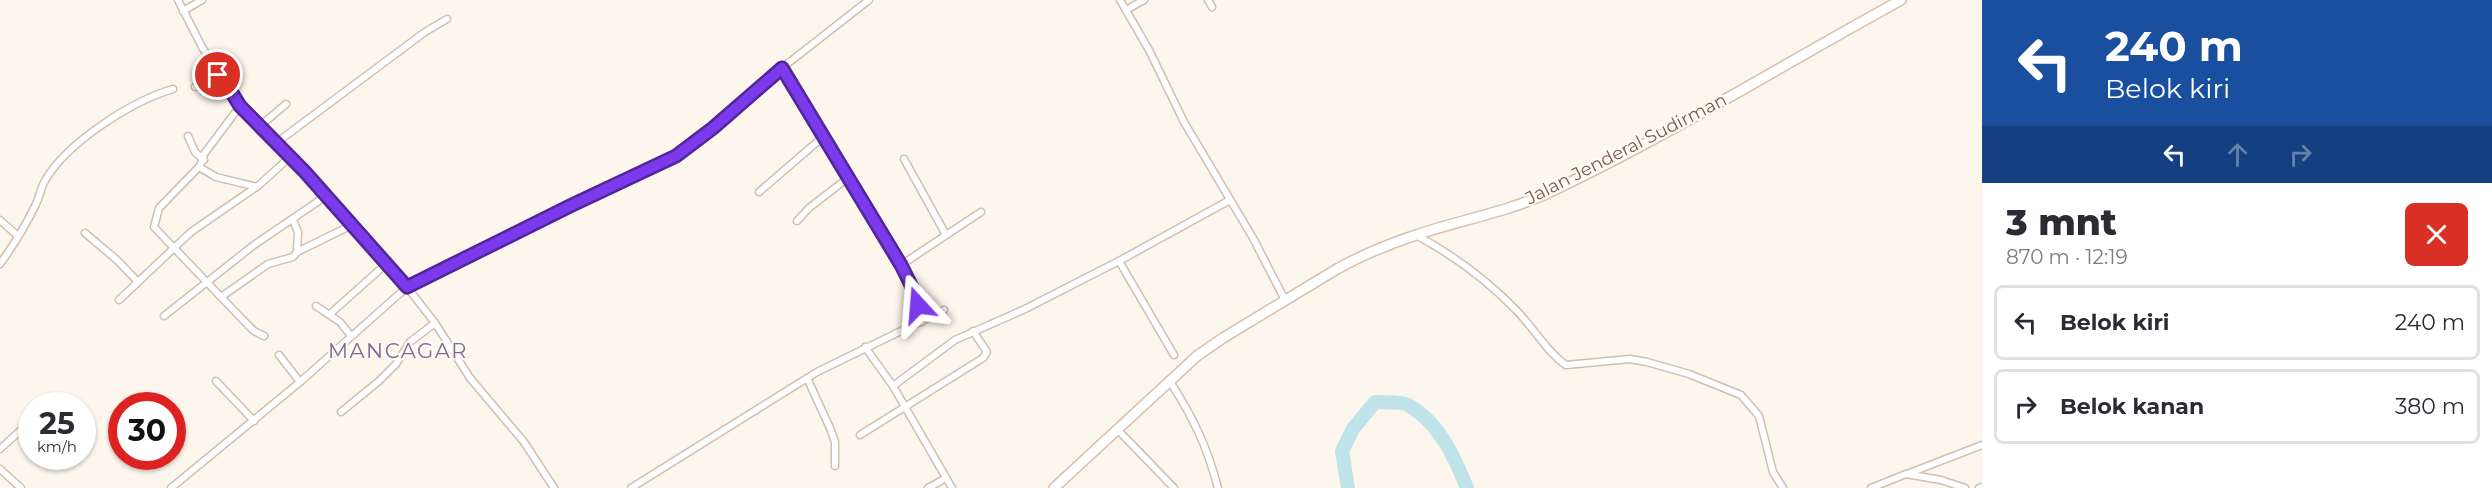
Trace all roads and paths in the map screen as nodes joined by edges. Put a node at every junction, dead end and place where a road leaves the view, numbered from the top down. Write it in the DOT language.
graph roads {
  1 [pos="178,0"];
  2 [pos="202,0"];
  3 [pos="868,0"];
  4 [pos="1120,0"];
  5 [pos="1144,0"];
  6 [pos="1208,0"];
  7 [pos="1901,0"];
  8 [pos="1212,7"];
  9 [pos="1126,10"];
  10 [pos="183,11"];
  11 [pos="447,20"];
  12 [pos="782,68"];
  13 [pos="219,72"];
  14 [pos="195,87"];
  15 [pos="173,89"];
  16 [pos="286,104"];
  17 [pos="240,106"];
  18 [pos="260,126"];
  19 [pos="188,136"];
  20 [pos="824,136"];
  21 [pos="276,143"];
  22 [pos="290,157"];
  23 [pos="904,159"];
  24 [pos="202,164"];
  25 [pos="849,177"];
  26 [pos="260,184"];
  27 [pos="759,192"];
  28 [pos="326,196"];
  29 [pos="1230,200"];
  30 [pos="981,212"];
  31 [pos="0,220"];
  32 [pos="797,221"];
  33 [pos="290,222"];
  34 [pos="352,225"];
  35 [pos="85,233"];
  36 [pos="946,235"];
  37 [pos="1416,235"];
  38 [pos="18,236"];
  39 [pos="174,248"];
  40 [pos="293,256"];
  41 [pos="1119,261"];
  42 [pos="0,264"];
  43 [pos="386,264"];
  44 [pos="901,265"];
  45 [pos="207,280"];
  46 [pos="138,282"];
  47 [pos="407,287"];
  48 [pos="221,297"];
  49 [pos="119,300"];
  50 [pos="1285,300"];
  51 [pos="316,306"];
  52 [pos="944,310"];
  53 [pos="332,312"];
  54 [pos="164,316"];
  55 [pos="922,322"];
  56 [pos="435,323"];
  57 [pos="973,331"];
  58 [pos="264,336"];
  59 [pos="351,336"];
  60 [pos="865,347"];
  61 [pos="279,355"];
  62 [pos="1174,355"];
  63 [pos="807,378"];
  64 [pos="1169,380"];
  65 [pos="216,381"];
  66 [pos="300,382"];
  67 [pos="892,386"];
  68 [pos="904,406"];
  69 [pos="341,412"];
  70 [pos="254,421"];
  71 [pos="1117,429"];
  72 [pos="18,433"];
  73 [pos="860,435"];
  74 [pos="1982,445"];
  75 [pos="0,449"];
  76 [pos="835,466"];
  77 [pos="0,469"];
  78 [pos="1906,474"];
  79 [pos="946,478"];
  80 [pos="21,488"];
  81 [pos="171,488"];
  82 [pos="554,488"];
  83 [pos="631,488"];
  84 [pos="928,488"];
  85 [pos="953,488"];
  86 [pos="1054,488"];
  87 [pos="1174,488"];
  88 [pos="1218,488"];
  89 [pos="1783,488"];
  90 [pos="1871,488"];
  91 [pos="1965,488"];
  1 -- 10 [label="street"];
  2 -- 10 [label="street"];
  3 -- 12 [label="street"];
  4 -- 9 [label="street"];
  5 -- 9 [label="street"];
  6 -- 8 [label="street"];
  7 -- 37 [label="main road, Jalan Jenderal Sudirman"];
  9 -- 29 [label="street"];
  10 -- 13 [label="street"];
  11 -- 21 [label="street"];
  12 -- 20 [label="street"];
  12 -- 47 [label="street"];
  13 -- 14 [label="street"];
  13 -- 17 [label="street"];
  15 -- 38 [label="street"];
  16 -- 18 [label="street"];
  17 -- 18 [label="street"];
  17 -- 24 [label="street"];
  18 -- 21 [label="street"];
  19 -- 24 [label="street"];
  20 -- 25 [label="street"];
  20 -- 27 [label="street"];
  21 -- 22 [label="street"];
  22 -- 26 [label="street"];
  22 -- 28 [label="street"];
  23 -- 36 [label="street"];
  24 -- 26 [label="street"];
  24 -- 39 [label="street"];
  25 -- 32 [label="street"];
  25 -- 44 [label="street"];
  26 -- 39 [label="street"];
  28 -- 33 [label="street"];
  28 -- 34 [label="street"];
  29 -- 41 [label="street"];
  29 -- 50 [label="street"];
  30 -- 36 [label="street"];
  31 -- 38 [label="street"];
  33 -- 40 [label="street"];
  33 -- 45 [label="street"];
  34 -- 40 [label="street"];
  34 -- 43 [label="street"];
  35 -- 46 [label="street"];
  36 -- 44 [label="street"];
  37 -- 50 [label="main road, Jalan Jenderal Sudirman"];
  37 -- 89 [label="street"];
  38 -- 42 [label="street"];
  39 -- 45 [label="street"];
  39 -- 46 [label="street"];
  40 -- 48 [label="street"];
  41 -- 57 [label="street"];
  41 -- 62 [label="street"];
  43 -- 47 [label="street"];
  43 -- 53 [label="street"];
  44 -- 55 [label="street"];
  45 -- 48 [label="street"];
  45 -- 54 [label="street"];
  46 -- 49 [label="street"];
  47 -- 56 [label="street"];
  47 -- 59 [label="street"];
  48 -- 58 [label="street"];
  50 -- 64 [label="main road, Jalan Jenderal Sudirman"];
  51 -- 53 [label="street"];
  52 -- 55 [label="street"];
  53 -- 59 [label="street"];
  55 -- 60 [label="street"];
  56 -- 69 [label="street"];
  56 -- 82 [label="street"];
  57 -- 67 [label="street"];
  57 -- 68 [label="street"];
  59 -- 66 [label="street"];
  60 -- 63 [label="street"];
  60 -- 67 [label="street"];
  61 -- 66 [label="street"];
  63 -- 76 [label="street"];
  63 -- 83 [label="street"];
  64 -- 71 [label="main road, Jalan Jenderal Sudirman"];
  64 -- 88 [label="street"];
  65 -- 70 [label="street"];
  66 -- 70 [label="street"];
  67 -- 68 [label="street"];
  68 -- 73 [label="street"];
  68 -- 79 [label="street"];
  68 -- 85 [label="street"];
  70 -- 81 [label="street"];
  71 -- 86 [label="main road, Jalan Jenderal Sudirman"];
  71 -- 87 [label="street"];
  72 -- 75 [label="street"];
  74 -- 78 [label="street"];
  77 -- 80 [label="street"];
  78 -- 90 [label="street"];
  78 -- 91 [label="street"];
  79 -- 84 [label="street"];
  79 -- 85 [label="street"];
}
